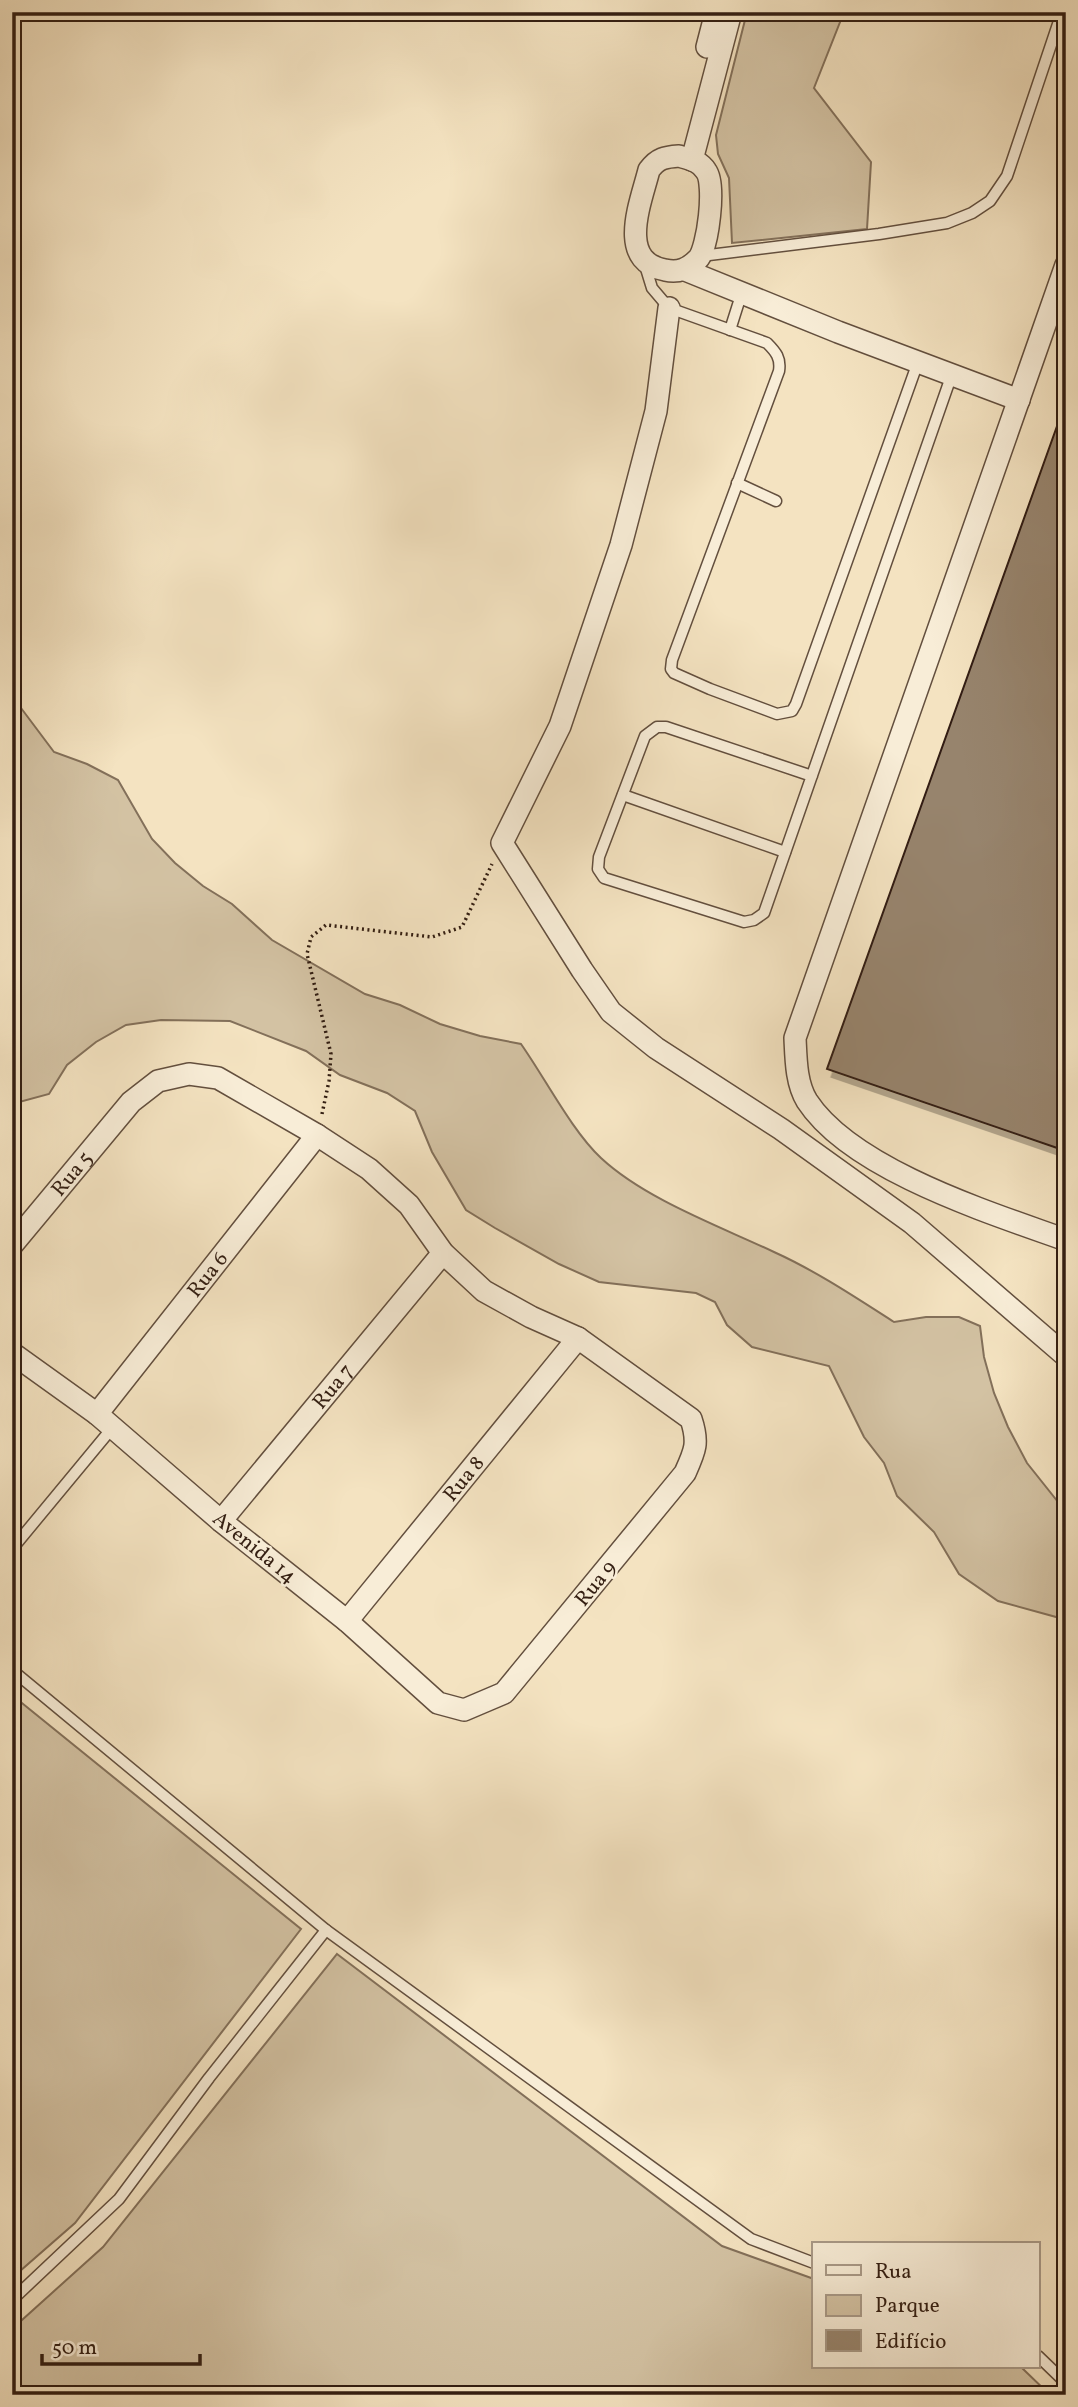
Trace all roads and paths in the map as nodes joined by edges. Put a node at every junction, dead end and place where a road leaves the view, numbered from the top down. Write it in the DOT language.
graph roads {
  1 [pos="716,12"];
  2 [pos="731,12"];
  3 [pos="1062,12"];
  4 [pos="685,158"];
  5 [pos="643,262"];
  6 [pos="693,263"];
  7 [pos="1066,265"];
  8 [pos="742,292"];
  9 [pos="669,308"];
  10 [pos="730,330"];
  11 [pos="918,362"];
  12 [pos="952,374"];
  13 [pos="1019,400"];
  14 [pos="737,483"];
  15 [pos="776,501"];
  16 [pos="812,776"];
  17 [pos="623,794"];
  18 [pos="502,843"];
  19 [pos="785,852"];
  20 [pos="317,1135"];
  21 [pos="1066,1240"];
  22 [pos="12,1245"];
  23 [pos="443,1253"];
  24 [pos="579,1338"];
  25 [pos="12,1353"];
  26 [pos="1066,1356"];
  27 [pos="105,1421"];
  28 [pos="685,1473"];
  29 [pos="221,1521"];
  30 [pos="12,1549"];
  31 [pos="347,1621"];
  32 [pos="12,1670"];
  33 [pos="504,1693"];
  34 [pos="326,1930"];
  35 [pos="812,2262"];
  36 [pos="12,2300"];
  37 [pos="1040,2358"];
  38 [pos="1066,2383"];
  1 -- 4 [label="street"];
  2 -- 4 [label="street"];
  3 -- 6 [label="lane"];
  4 -- 5 [label="street"];
  4 -- 6 [label="street"];
  5 -- 6 [label="street"];
  5 -- 9 [label="lane"];
  6 -- 8 [label="street"];
  7 -- 13 [label="street"];
  8 -- 10 [label="lane"];
  8 -- 11 [label="street"];
  9 -- 10 [label="lane"];
  9 -- 18 [label="street"];
  10 -- 14 [label="lane"];
  11 -- 12 [label="street"];
  11 -- 14 [label="lane"];
  12 -- 13 [label="street"];
  12 -- 16 [label="lane"];
  13 -- 21 [label="street"];
  14 -- 15 [label="lane"];
  16 -- 17 [label="lane"];
  16 -- 19 [label="lane"];
  17 -- 19 [label="lane"];
  17 -- 19 [label="lane"];
  18 -- 20 [label="path"];
  18 -- 26 [label="street"];
  20 -- 22 [label="street, Rua 5"];
  20 -- 23 [label="street, Rua 5"];
  20 -- 27 [label="street, Rua 6"];
  23 -- 24 [label="street, Rua 5"];
  23 -- 29 [label="street, Rua 7"];
  24 -- 28 [label="street, Rua 5"];
  24 -- 31 [label="street, Rua 8"];
  25 -- 27 [label="street, Avenida 14"];
  27 -- 29 [label="street, Avenida 14"];
  27 -- 30 [label="lane"];
  28 -- 33 [label="street, Rua 9"];
  29 -- 31 [label="street, Avenida 14"];
  31 -- 33 [label="street, Avenida 14"];
  32 -- 34 [label="lane"];
  34 -- 35 [label="lane"];
  34 -- 36 [label="lane"];
  37 -- 38 [label="lane"];
}
